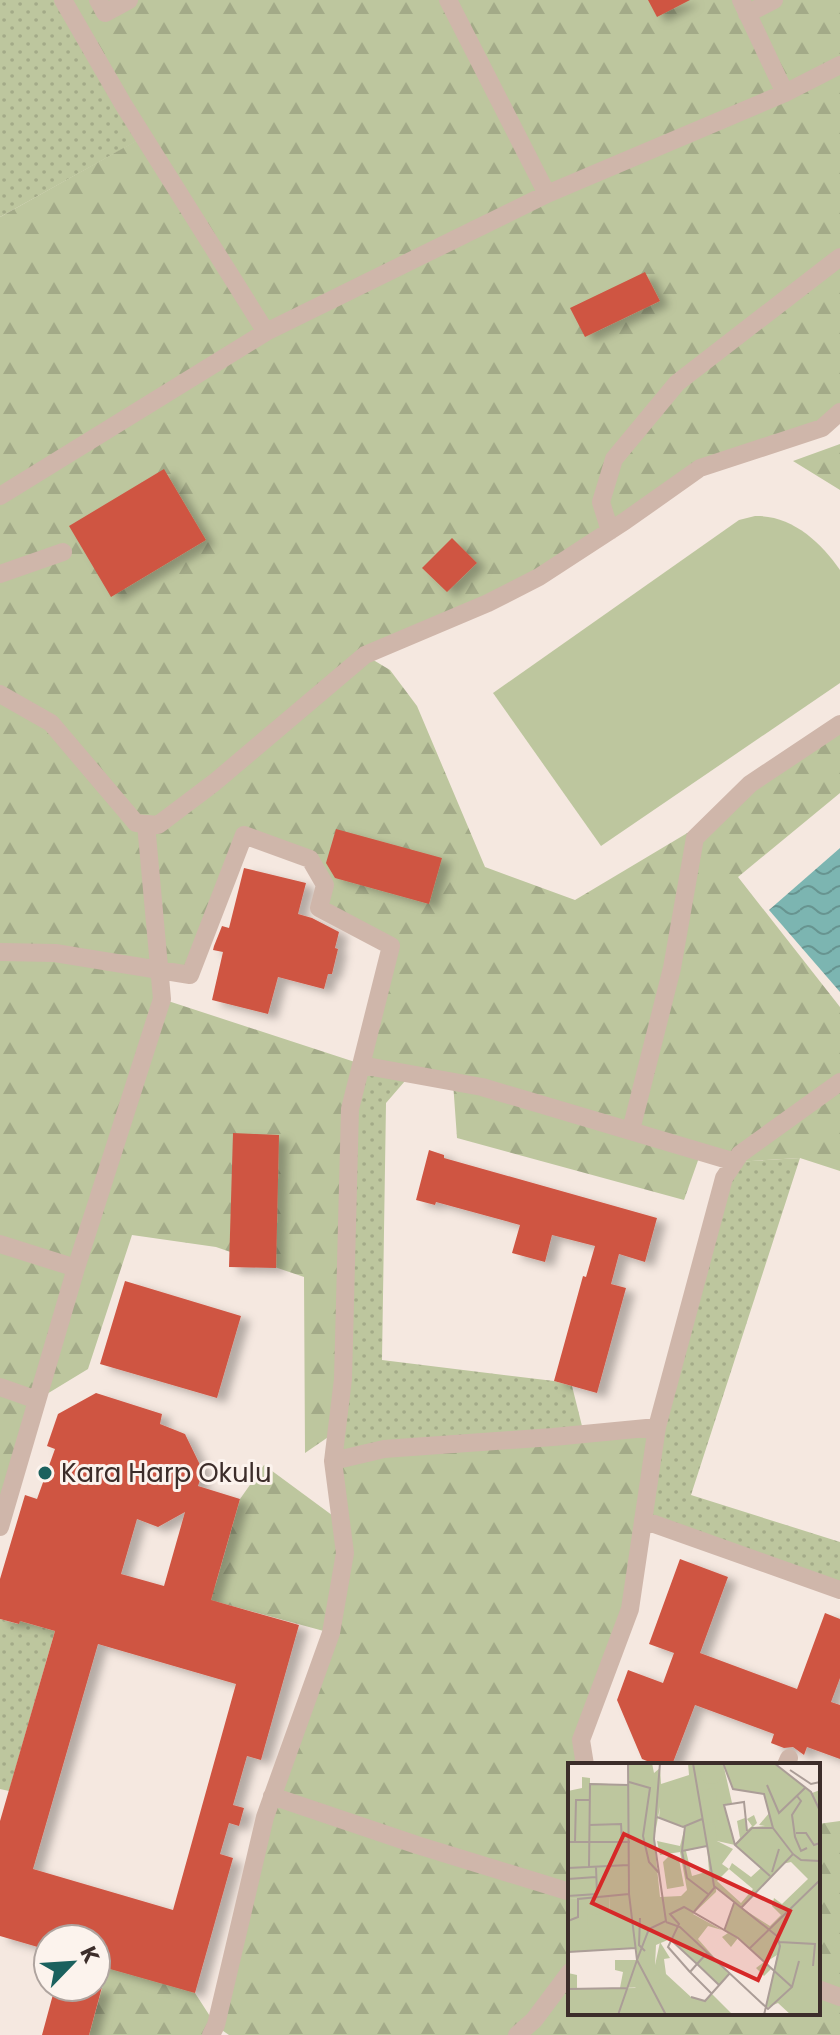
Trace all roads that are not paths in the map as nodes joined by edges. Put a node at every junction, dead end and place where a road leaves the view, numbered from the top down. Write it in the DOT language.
graph roads {
  1 [pos="63,0"];
  2 [pos="98,0"];
  3 [pos="129,0"];
  4 [pos="448,0"];
  5 [pos="774,0"];
  6 [pos="744,7"];
  7 [pos="840,65"];
  8 [pos="785,93"];
  9 [pos="547,194"];
  10 [pos="840,257"];
  11 [pos="266,332"];
  12 [pos="840,412"];
  13 [pos="0,496"];
  14 [pos="610,531"];
  15 [pos="63,552"];
  16 [pos="0,574"];
  17 [pos="0,694"];
  18 [pos="840,724"];
  19 [pos="146,824"];
  20 [pos="1,953"];
  21 [pos="160,972"];
  22 [pos="361,1065"];
  23 [pos="840,1082"];
  24 [pos="631,1130"];
  25 [pos="735,1162"];
  26 [pos="0,1244"];
  27 [pos="76,1268"];
  28 [pos="0,1387"];
  29 [pos="37,1400"];
  30 [pos="657,1427"];
  31 [pos="333,1461"];
  32 [pos="643,1520"];
  33 [pos="0,1527"];
  34 [pos="840,1590"];
  35 [pos="585,1763"];
  36 [pos="272,1796"];
  37 [pos="568,1891"];
  38 [pos="568,1975"];
  39 [pos="820,1990"];
  40 [pos="840,1997"];
  41 [pos="218,2032"];
  42 [pos="517,2035"];
  1 -- 11 [label="lane"];
  2 -- 3 [label="lane"];
  4 -- 9 [label="lane"];
  5 -- 6 [label="lane"];
  6 -- 8 [label="lane"];
  7 -- 8 [label="lane"];
  8 -- 9 [label="lane"];
  9 -- 11 [label="lane"];
  10 -- 14 [label="lane"];
  11 -- 13 [label="lane"];
  12 -- 14 [label="lane"];
  14 -- 19 [label="lane"];
  15 -- 16 [label="lane"];
  17 -- 19 [label="lane"];
  18 -- 24 [label="lane"];
  19 -- 21 [label="lane"];
  20 -- 21 [label="lane"];
  21 -- 22 [label="lane"];
  21 -- 27 [label="lane"];
  22 -- 24 [label="lane"];
  22 -- 31 [label="lane"];
  23 -- 25 [label="lane"];
  24 -- 25 [label="lane"];
  25 -- 30 [label="lane"];
  26 -- 27 [label="lane"];
  27 -- 29 [label="lane"];
  28 -- 29 [label="lane"];
  29 -- 33 [label="lane"];
  30 -- 31 [label="lane"];
  30 -- 32 [label="lane"];
  31 -- 36 [label="lane"];
  32 -- 34 [label="lane"];
  32 -- 35 [label="lane"];
  36 -- 37 [label="lane"];
  36 -- 41 [label="lane"];
  38 -- 42 [label="lane"];
  39 -- 40 [label="lane"];
}
